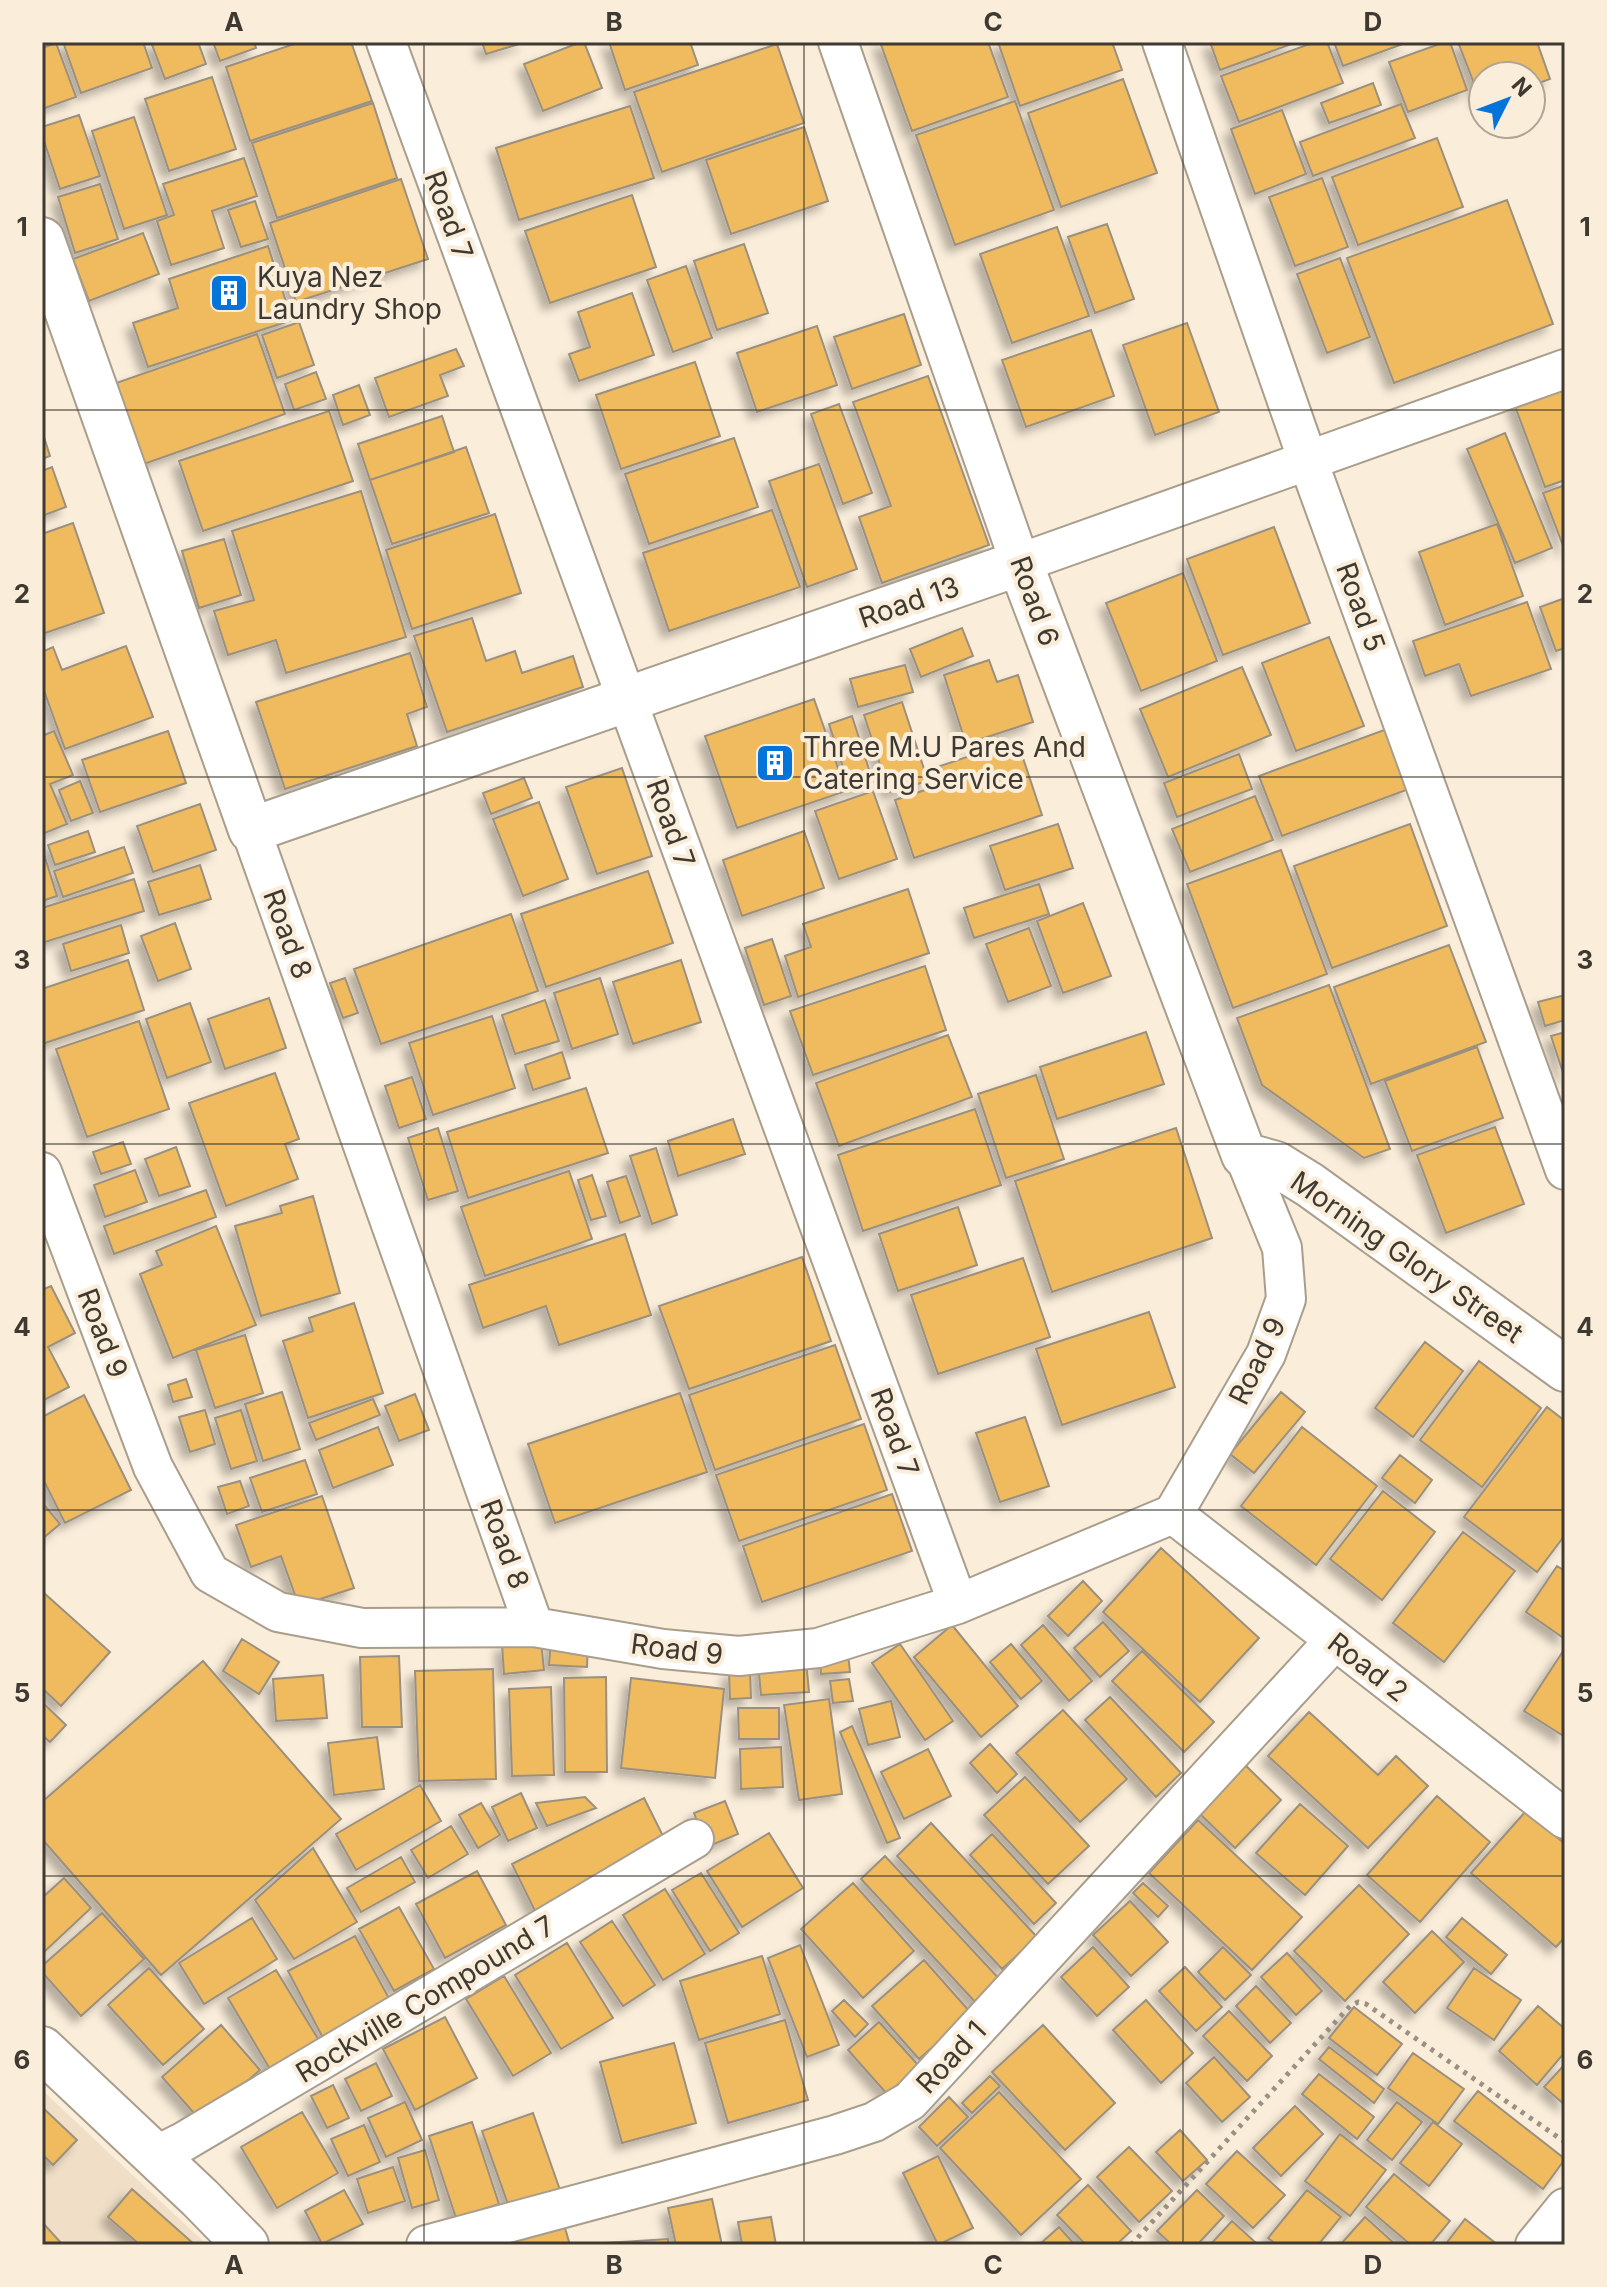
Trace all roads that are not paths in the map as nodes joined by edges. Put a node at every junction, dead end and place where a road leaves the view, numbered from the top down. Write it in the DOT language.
graph roads {
  1 [pos="386,42"];
  2 [pos="838,42"];
  3 [pos="1162,42"];
  4 [pos="44,251"];
  5 [pos="1565,369"];
  6 [pos="1308,461"];
  7 [pos="1020,563"];
  8 [pos="626,701"];
  9 [pos="251,830"];
  10 [pos="1244,1155"];
  11 [pos="1565,1170"];
  12 [pos="42,1172"];
  13 [pos="1565,1369"];
  14 [pos="1173,1514"];
  15 [pos="958,1604"];
  16 [pos="534,1627"];
  17 [pos="1334,1641"];
  18 [pos="1565,1819"];
  19 [pos="694,1839"];
  20 [pos="42,2049"];
  21 [pos="155,2156"];
  22 [pos="1565,2208"];
  23 [pos="246,2245"];
  24 [pos="426,2245"];
  25 [pos="1535,2245"];
  1 -- 8 [label="street, Road 7"];
  2 -- 7 [label="street, Road 6"];
  3 -- 6 [label="street, Road 5"];
  4 -- 9 [label="street, Road 8"];
  5 -- 6 [label="street, Road 13"];
  6 -- 7 [label="street, Road 13"];
  6 -- 11 [label="street, Road 5"];
  7 -- 8 [label="street, Road 13"];
  7 -- 10 [label="street, Road 6"];
  8 -- 9 [label="street, Road 13"];
  8 -- 15 [label="street, Road 7"];
  9 -- 16 [label="street, Road 8"];
  10 -- 13 [label="street, Morning Glory Street"];
  10 -- 14 [label="street, Road 9"];
  12 -- 16 [label="street, Road 9"];
  14 -- 15 [label="street, Road 9"];
  14 -- 17 [label="street, Road 2"];
  15 -- 16 [label="street, Road 9"];
  17 -- 18 [label="street, Road 2"];
  17 -- 24 [label="street, Road 1"];
  19 -- 21 [label="street, Rockville Compound 7"];
  20 -- 21 [label="street"];
  21 -- 23 [label="street"];
  22 -- 25 [label="street"];
}
